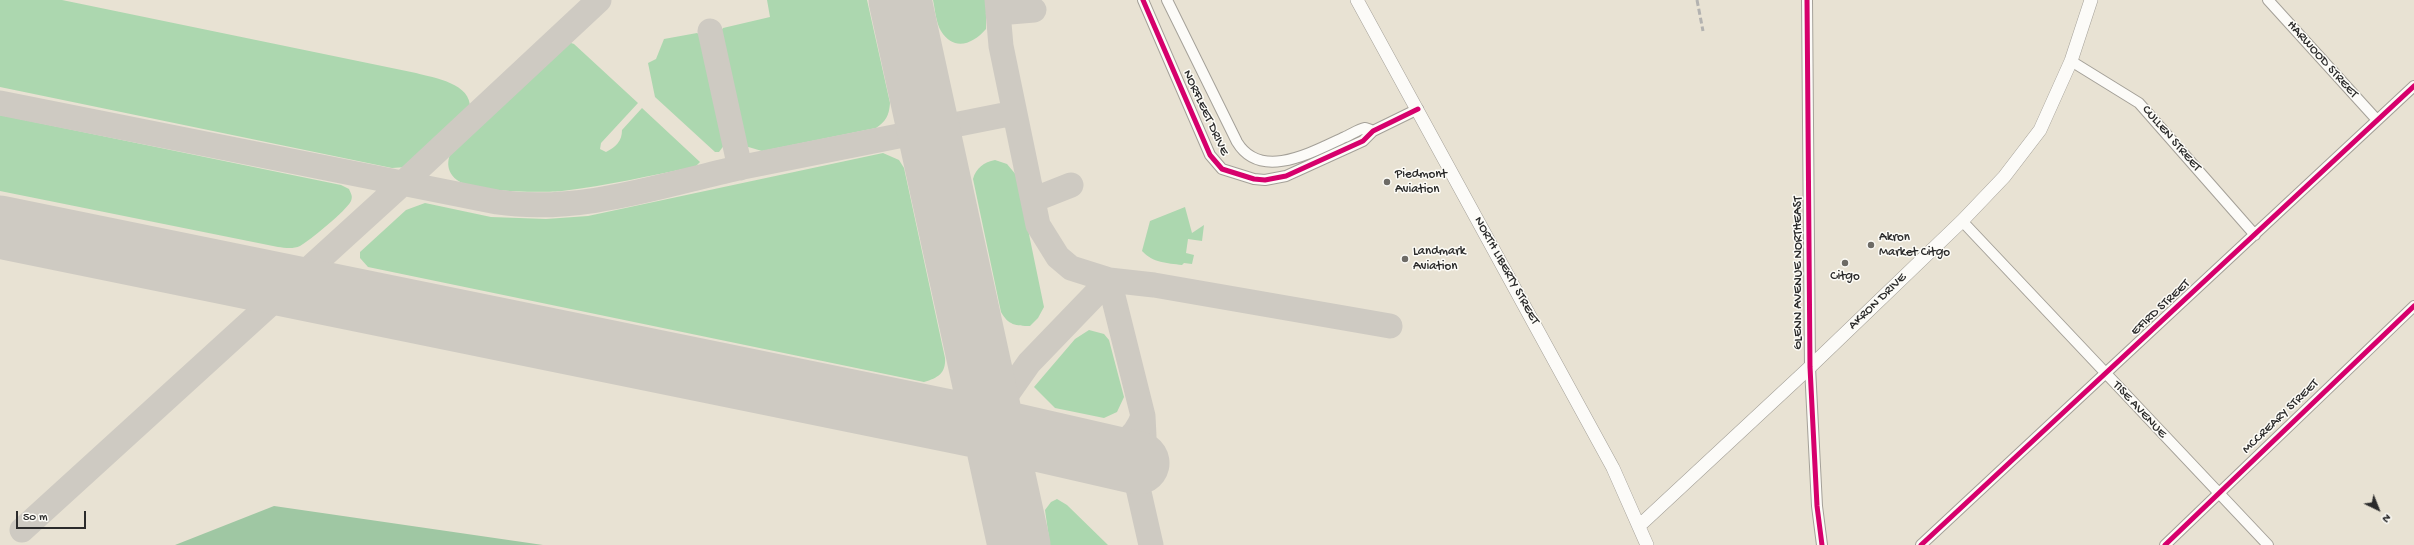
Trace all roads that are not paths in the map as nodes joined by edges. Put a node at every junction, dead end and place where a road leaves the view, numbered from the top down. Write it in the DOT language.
graph roads {
  1 [pos="1143,0"];
  2 [pos="1167,0"];
  3 [pos="1357,0"];
  4 [pos="1807,0"];
  5 [pos="2091,0"];
  6 [pos="2268,0"];
  7 [pos="2072,61"];
  8 [pos="2414,86"];
  9 [pos="1418,109"];
  10 [pos="2377,120"];
  11 [pos="1374,131"];
  12 [pos="1962,222"];
  13 [pos="2255,235"];
  14 [pos="2414,306"];
  15 [pos="1810,367"];
  16 [pos="2106,374"];
  17 [pos="2218,493"];
  18 [pos="1639,526"];
  19 [pos="1647,545"];
  20 [pos="1822,545"];
  21 [pos="1921,545"];
  22 [pos="2165,545"];
  23 [pos="2268,545"];
  1 -- 11 [label="street, NORFLEET DRIVE"];
  2 -- 11 [label="street, NORFLEET DRIVE"];
  3 -- 9 [label="main road, NORTH LIBERTY STREET"];
  4 -- 15 [label="street, GLENN AVENUE NORTHEAST"];
  5 -- 7 [label="main road, AKRON DRIVE"];
  6 -- 10 [label="street, HARWOOD STREET"];
  7 -- 12 [label="main road, AKRON DRIVE"];
  7 -- 13 [label="street, CULLEN STREET"];
  8 -- 10 [label="street, EFIRD STREET"];
  9 -- 11 [label="street, NORFLEET DRIVE"];
  9 -- 18 [label="main road, NORTH LIBERTY STREET"];
  10 -- 13 [label="street, EFIRD STREET"];
  12 -- 15 [label="main road, AKRON DRIVE"];
  12 -- 16 [label="street, TISE AVENUE"];
  13 -- 16 [label="street, EFIRD STREET"];
  14 -- 17 [label="street, MCCREARY STREET"];
  15 -- 18 [label="main road, AKRON DRIVE"];
  15 -- 20 [label="street, GLENN AVENUE NORTHEAST"];
  16 -- 17 [label="street, TISE AVENUE"];
  16 -- 21 [label="street, EFIRD STREET"];
  17 -- 22 [label="street, MCCREARY STREET"];
  17 -- 23 [label="street, TISE AVENUE"];
  18 -- 19 [label="main road, NORTH LIBERTY STREET"];
}
